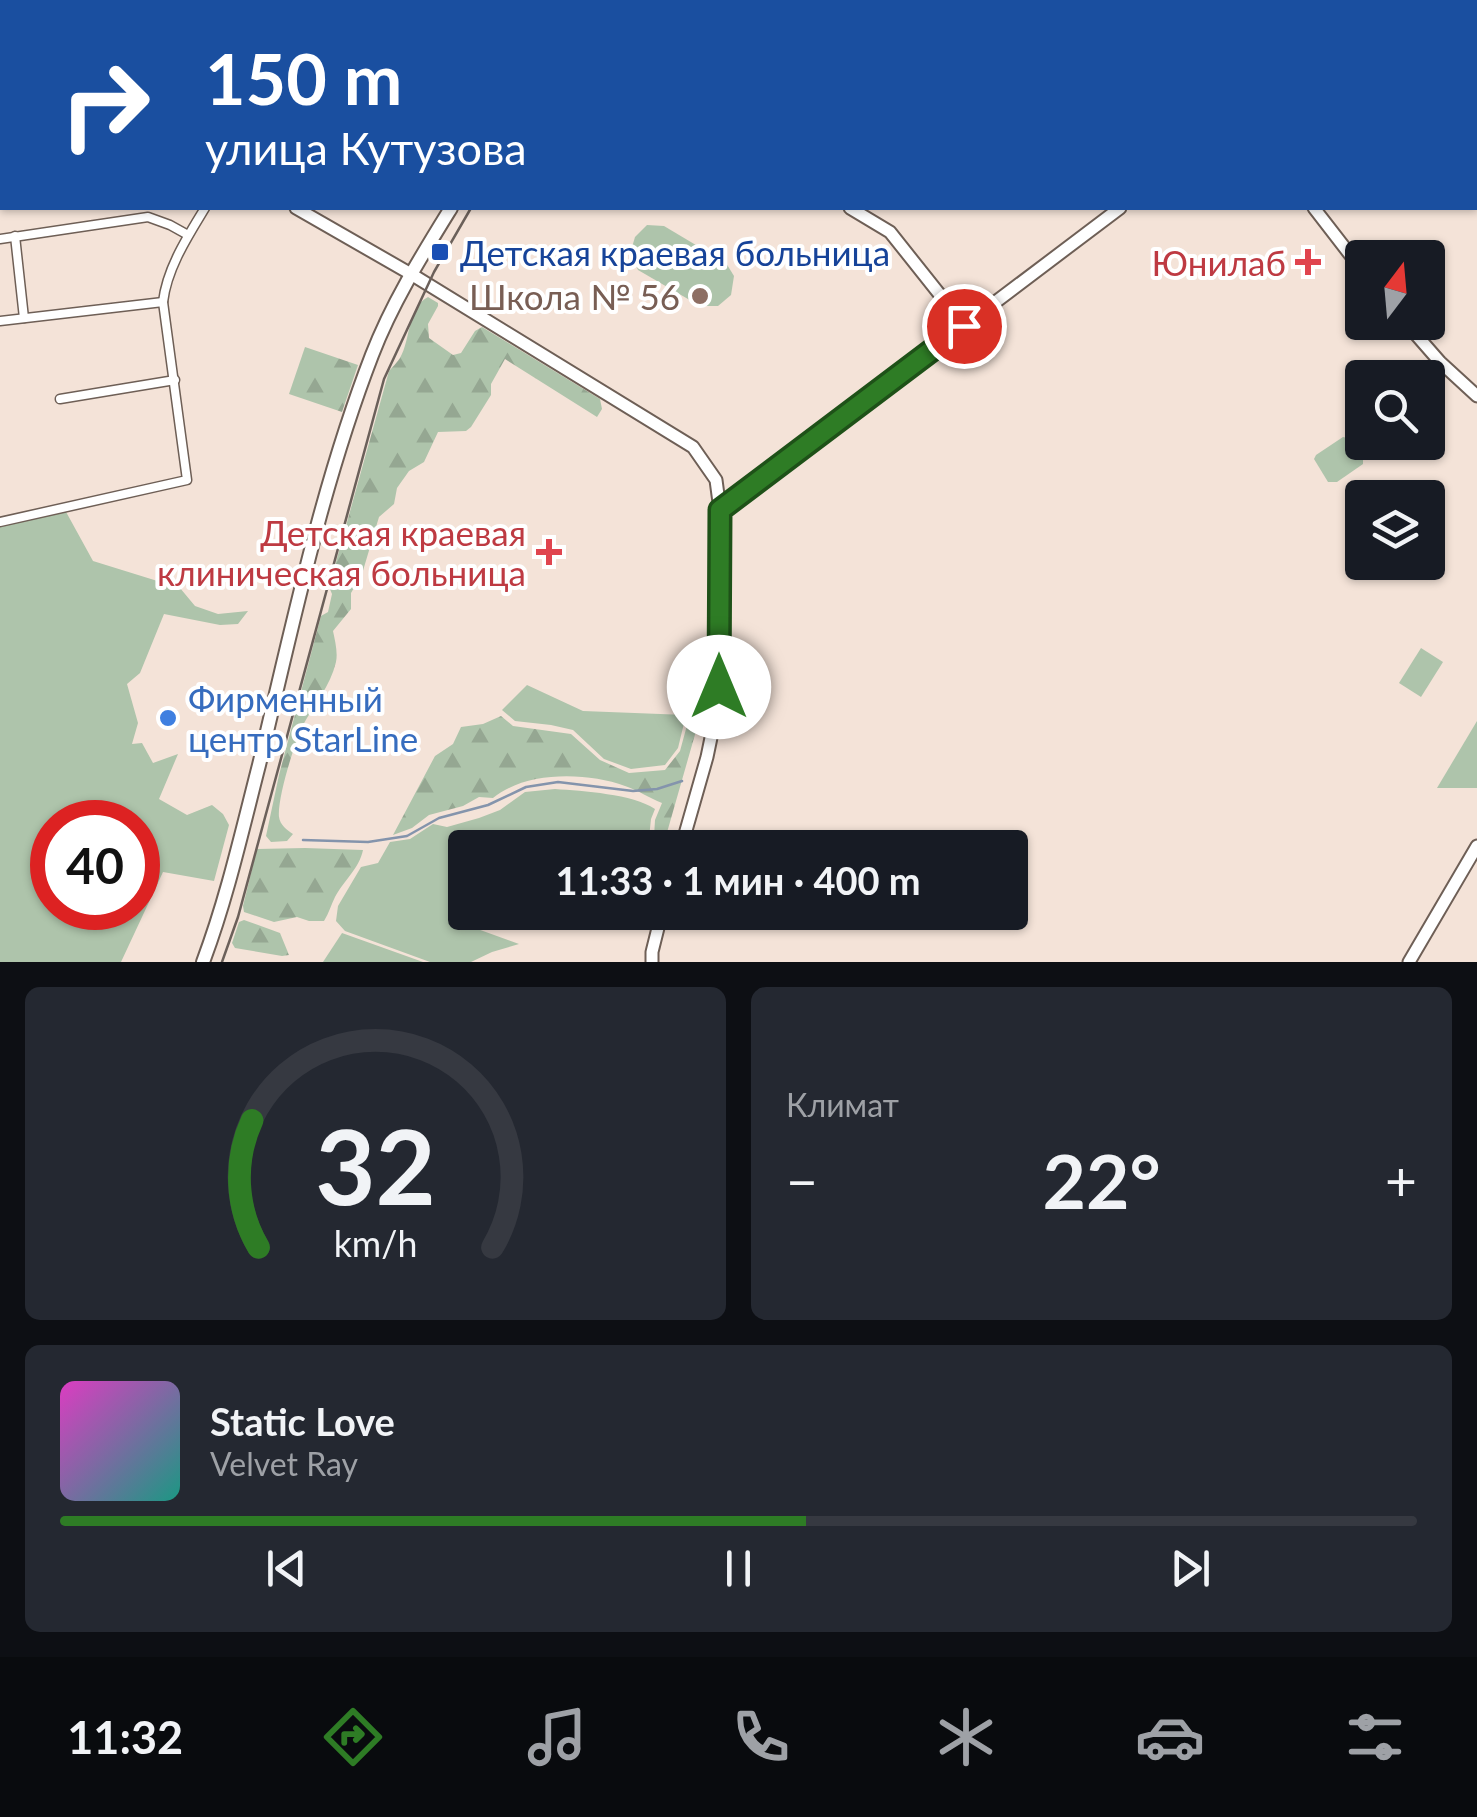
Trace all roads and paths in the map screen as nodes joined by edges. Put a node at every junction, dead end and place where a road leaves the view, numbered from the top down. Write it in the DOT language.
graph roads {
  1 [pos="205,210"];
  2 [pos="299,210"];
  3 [pos="450,210"];
  4 [pos="853,210"];
  5 [pos="1117,210"];
  6 [pos="1316,210"];
  7 [pos="188,235"];
  8 [pos="15,236"];
  9 [pos="0,240"];
  10 [pos="1345,248"];
  11 [pos="410,274"];
  12 [pos="163,302"];
  13 [pos="24,318"];
  14 [pos="0,321"];
  15 [pos="964,326"];
  16 [pos="1421,340"];
  17 [pos="174,380"];
  18 [pos="1477,396"];
  19 [pos="60,399"];
  20 [pos="720,510"];
  21 [pos="0,522"];
  22 [pos="689,830"];
  23 [pos="1477,846"];
  24 [pos="658,930"];
  25 [pos="203,962"];
  26 [pos="652,962"];
  27 [pos="1409,962"];
  1 -- 7 [label="street"];
  2 -- 11 [label="street"];
  3 -- 11 [label="main road"];
  4 -- 15 [label="street"];
  5 -- 15 [label="street"];
  6 -- 10 [label="street"];
  7 -- 8 [label="street"];
  7 -- 12 [label="street"];
  8 -- 9 [label="street"];
  8 -- 13 [label="street"];
  11 -- 20 [label="street"];
  11 -- 25 [label="main road"];
  12 -- 13 [label="street"];
  12 -- 17 [label="street"];
  13 -- 14 [label="street"];
  15 -- 20 [label="street"];
  16 -- 18 [label="street"];
  17 -- 19 [label="street"];
  17 -- 21 [label="street"];
  20 -- 22 [label="street"];
  23 -- 27 [label="street"];
  24 -- 26 [label="street"];
}
